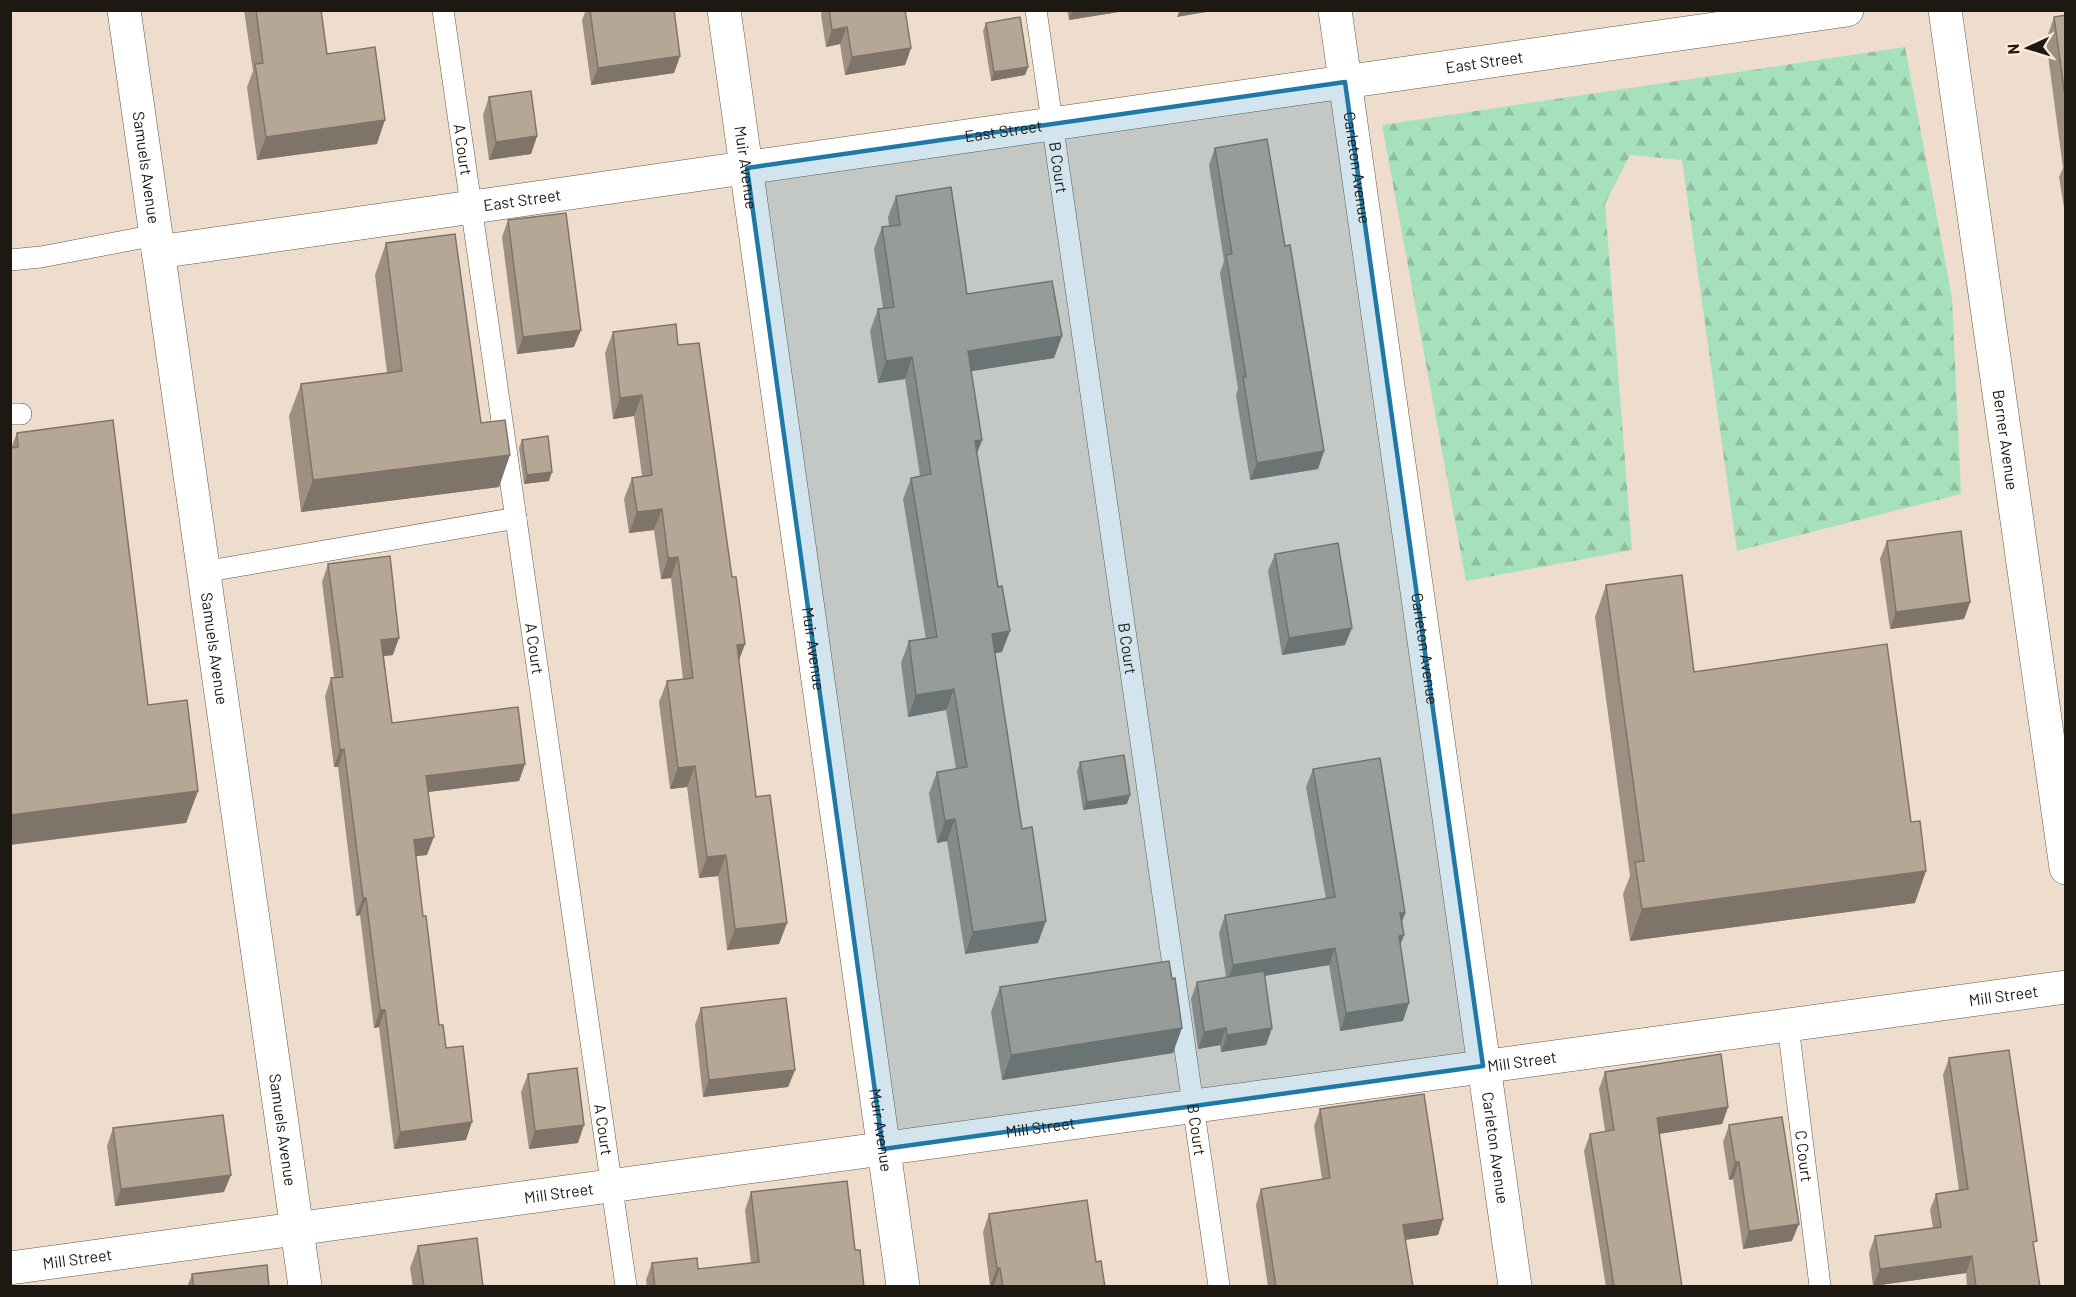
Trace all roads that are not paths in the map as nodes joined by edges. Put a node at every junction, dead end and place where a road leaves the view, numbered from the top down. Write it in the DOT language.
graph roads {
  1 [pos="124,10"];
  2 [pos="443,10"];
  3 [pos="724,10"];
  4 [pos="1036,10"];
  5 [pos="1335,10"];
  6 [pos="1847,10"];
  7 [pos="1945,10"];
  8 [pos="1345,82"];
  9 [pos="1052,124"];
  10 [pos="747,168"];
  11 [pos="472,207"];
  12 [pos="157,243"];
  13 [pos="10,260"];
  14 [pos="516,518"];
  15 [pos="203,572"];
  16 [pos="2066,868"];
  17 [pos="2066,987"];
  18 [pos="1788,1025"];
  19 [pos="1484,1066"];
  20 [pos="1192,1106"];
  21 [pos="883,1149"];
  22 [pos="611,1186"];
  23 [pos="297,1229"];
  24 [pos="13,1274"];
  25 [pos="305,1287"];
  26 [pos="626,1287"];
  27 [pos="903,1287"];
  28 [pos="1219,1287"];
  29 [pos="1515,1287"];
  30 [pos="1820,1287"];
  1 -- 12 [label="street, Samuels Avenue"];
  2 -- 11 [label="lane, A Court"];
  3 -- 10 [label="street, Muir Avenue"];
  4 -- 9 [label="lane, B Court"];
  5 -- 8 [label="street, Carleton Avenue"];
  6 -- 8 [label="street, East Street"];
  7 -- 16 [label="street, Berner Avenue"];
  8 -- 9 [label="street, East Street"];
  8 -- 19 [label="street, Carleton Avenue"];
  9 -- 10 [label="street, East Street"];
  9 -- 20 [label="lane, B Court"];
  10 -- 11 [label="street, East Street"];
  10 -- 21 [label="street, Muir Avenue"];
  11 -- 12 [label="street, East Street"];
  11 -- 14 [label="lane, A Court"];
  12 -- 13 [label="lane"];
  12 -- 15 [label="street, Samuels Avenue"];
  14 -- 15 [label="lane"];
  14 -- 22 [label="lane, A Court"];
  15 -- 23 [label="street, Samuels Avenue"];
  17 -- 18 [label="street, Mill Street"];
  18 -- 19 [label="street, Mill Street"];
  18 -- 30 [label="lane, C Court"];
  19 -- 20 [label="street, Mill Street"];
  19 -- 29 [label="street, Carleton Avenue"];
  20 -- 21 [label="street, Mill Street"];
  20 -- 28 [label="lane, B Court"];
  21 -- 22 [label="street, Mill Street"];
  21 -- 27 [label="street, Muir Avenue"];
  22 -- 23 [label="street, Mill Street"];
  22 -- 26 [label="lane, A Court"];
  23 -- 24 [label="street, Mill Street"];
  23 -- 25 [label="street, Samuels Avenue"];
}
